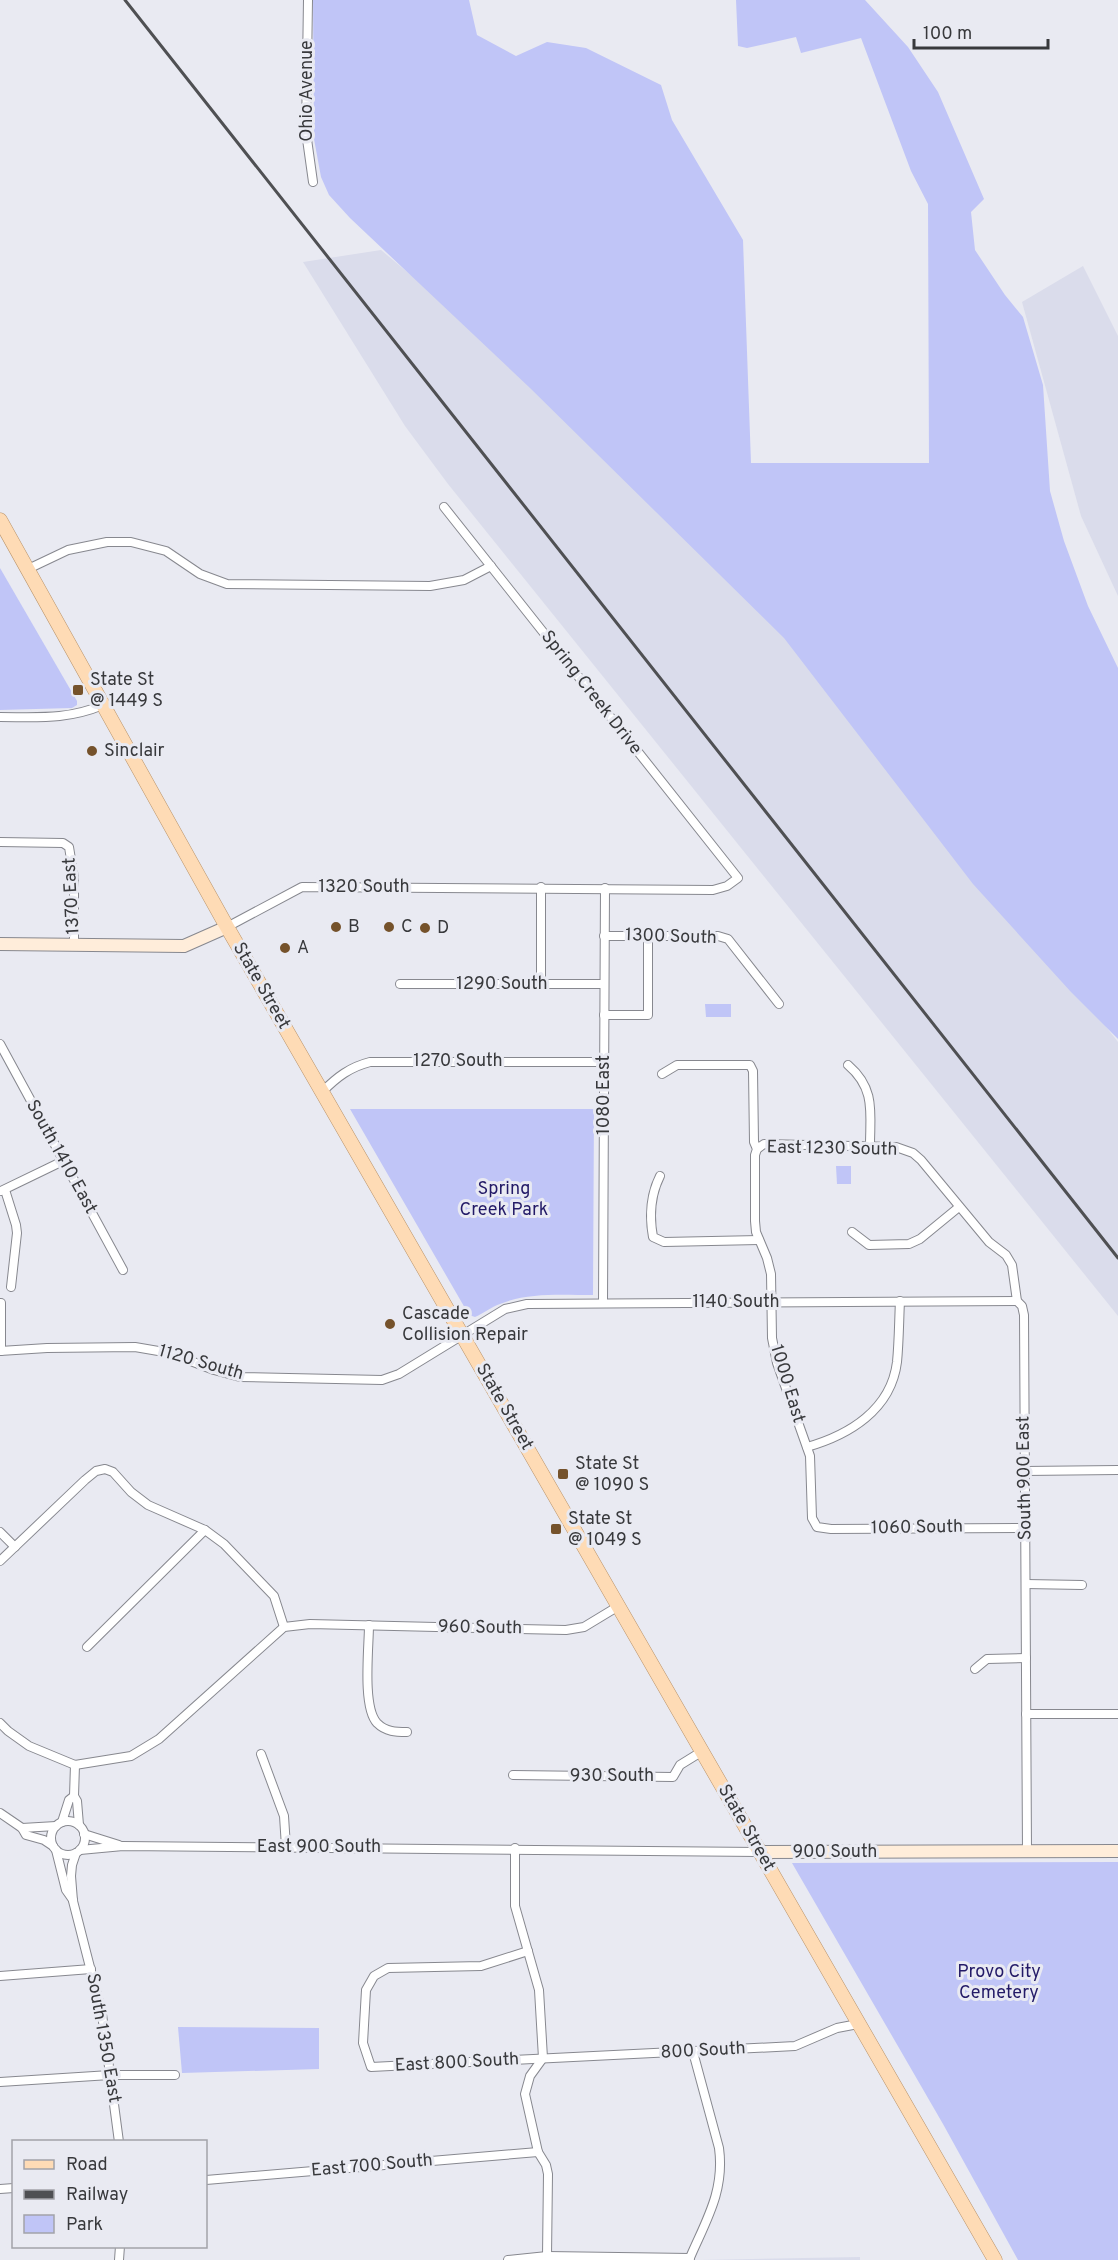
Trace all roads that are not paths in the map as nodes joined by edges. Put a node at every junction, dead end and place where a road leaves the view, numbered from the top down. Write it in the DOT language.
graph roads {
  1 [pos="308,0"];
  2 [pos="313,182"];
  3 [pos="444,507"];
  4 [pos="0,520"];
  5 [pos="491,566"];
  6 [pos="28,570"];
  7 [pos="103,705"];
  8 [pos="0,717"];
  9 [pos="0,842"];
  10 [pos="738,878"];
  11 [pos="541,887"];
  12 [pos="604,888"];
  13 [pos="227,927"];
  14 [pos="604,936"];
  15 [pos="648,936"];
  16 [pos="0,944"];
  17 [pos="74,945"];
  18 [pos="400,984"];
  19 [pos="542,984"];
  20 [pos="604,984"];
  21 [pos="779,1004"];
  22 [pos="604,1015"];
  23 [pos="0,1044"];
  24 [pos="604,1062"];
  25 [pos="848,1065"];
  26 [pos="662,1074"];
  27 [pos="322,1092"];
  28 [pos="870,1146"];
  29 [pos="757,1149"];
  30 [pos="907,1150"];
  31 [pos="63,1161"];
  32 [pos="660,1176"];
  33 [pos="3,1190"];
  34 [pos="959,1208"];
  35 [pos="852,1232"];
  36 [pos="759,1240"];
  37 [pos="123,1270"];
  38 [pos="11,1287"];
  39 [pos="900,1301"];
  40 [pos="1017,1301"];
  41 [pos="772,1302"];
  42 [pos="1,1303"];
  43 [pos="603,1303"];
  44 [pos="462,1335"];
  45 [pos="0,1351"];
  46 [pos="807,1447"];
  47 [pos="1118,1470"];
  48 [pos="1024,1471"];
  49 [pos="812,1521"];
  50 [pos="1026,1528"];
  51 [pos="205,1530"];
  52 [pos="0,1532"];
  53 [pos="15,1547"];
  54 [pos="0,1561"];
  55 [pos="1026,1584"];
  56 [pos="1082,1585"];
  57 [pos="617,1606"];
  58 [pos="369,1625"];
  59 [pos="284,1627"];
  60 [pos="87,1647"];
  61 [pos="1026,1658"];
  62 [pos="975,1669"];
  63 [pos="1026,1714"];
  64 [pos="1118,1714"];
  65 [pos="0,1723"];
  66 [pos="407,1732"];
  67 [pos="701,1752"];
  68 [pos="261,1754"];
  69 [pos="75,1765"];
  70 [pos="513,1775"];
  71 [pos="74,1796"];
  72 [pos="0,1813"];
  73 [pos="59,1824"];
  74 [pos="79,1826"];
  75 [pos="22,1828"];
  76 [pos="84,1834"];
  77 [pos="123,1846"];
  78 [pos="286,1847"];
  79 [pos="54,1848"];
  80 [pos="515,1848"];
  81 [pos="1027,1851"];
  82 [pos="1118,1851"];
  83 [pos="78,1852"];
  84 [pos="760,1852"];
  85 [pos="74,1901"];
  86 [pos="528,1951"];
  87 [pos="91,1968"];
  88 [pos="0,1976"];
  89 [pos="858,2024"];
  90 [pos="693,2052"];
  91 [pos="543,2058"];
  92 [pos="110,2075"];
  93 [pos="175,2075"];
  94 [pos="0,2082"];
  95 [pos="119,2140"];
  96 [pos="538,2152"];
  97 [pos="207,2180"];
  98 [pos="547,2256"];
  99 [pos="689,2259"];
  100 [pos="508,2260"];
  101 [pos="995,2260"];
  1 -- 2 [label="street, Ohio Avenue"];
  3 -- 5 [label="street, Spring Creek Drive"];
  4 -- 6 [label="main road, State Street"];
  5 -- 6 [label="street"];
  5 -- 10 [label="street, Spring Creek Drive"];
  6 -- 7 [label="main road, State Street"];
  7 -- 8 [label="street"];
  7 -- 13 [label="main road, State Street"];
  9 -- 17 [label="street, 1370 East"];
  10 -- 12 [label="street, 1320 South"];
  11 -- 12 [label="street, 1320 South"];
  11 -- 13 [label="street, 1320 South"];
  11 -- 19 [label="street"];
  12 -- 14 [label="street, 1080 East"];
  13 -- 17 [label="street, 1320 South"];
  13 -- 27 [label="main road, State Street"];
  14 -- 15 [label="street, 1300 South"];
  14 -- 20 [label="street, 1080 East"];
  15 -- 21 [label="street, 1300 South"];
  15 -- 22 [label="street"];
  16 -- 17 [label="street, 1320 South"];
  18 -- 19 [label="street, 1290 South"];
  19 -- 20 [label="street, 1290 South"];
  20 -- 22 [label="street, 1080 East"];
  22 -- 24 [label="street, 1080 East"];
  23 -- 31 [label="street, South 1410 East"];
  24 -- 27 [label="street, 1270 South"];
  24 -- 43 [label="street, 1080 East"];
  25 -- 28 [label="street"];
  26 -- 29 [label="street, 1000 East"];
  27 -- 44 [label="main road, State Street"];
  28 -- 29 [label="street, East 1230 South"];
  28 -- 30 [label="street, East 1230 South"];
  29 -- 36 [label="street, 1000 East"];
  30 -- 34 [label="street, South 900 East"];
  31 -- 33 [label="street"];
  31 -- 37 [label="street, South 1410 East"];
  32 -- 36 [label="street"];
  33 -- 38 [label="street"];
  34 -- 35 [label="street"];
  34 -- 40 [label="street, South 900 East"];
  36 -- 41 [label="street, 1000 East"];
  39 -- 40 [label="street, 1140 South"];
  39 -- 41 [label="street, 1140 South"];
  39 -- 46 [label="street"];
  40 -- 48 [label="street, South 900 East"];
  41 -- 43 [label="street, 1140 South"];
  41 -- 46 [label="street, 1000 East"];
  42 -- 45 [label="street"];
  43 -- 44 [label="street, 1140 South"];
  44 -- 45 [label="street, 1120 South"];
  44 -- 57 [label="main road, State Street"];
  46 -- 49 [label="street, 1000 East"];
  47 -- 48 [label="street"];
  48 -- 50 [label="street, South 900 East"];
  49 -- 50 [label="street, 1060 South"];
  50 -- 55 [label="street, South 900 East"];
  51 -- 53 [label="street"];
  51 -- 59 [label="street"];
  51 -- 60 [label="street"];
  52 -- 53 [label="street"];
  53 -- 54 [label="street"];
  55 -- 56 [label="street"];
  55 -- 61 [label="street, South 900 East"];
  57 -- 58 [label="street, 960 South"];
  57 -- 67 [label="main road, State Street"];
  58 -- 59 [label="street, 960 South"];
  58 -- 66 [label="street"];
  59 -- 69 [label="street"];
  61 -- 62 [label="street"];
  61 -- 63 [label="street, South 900 East"];
  63 -- 64 [label="street"];
  63 -- 81 [label="street, South 900 East"];
  65 -- 69 [label="street"];
  67 -- 70 [label="street, 930 South"];
  67 -- 84 [label="main road, State Street"];
  68 -- 78 [label="street"];
  69 -- 71 [label="street"];
  71 -- 73 [label="street"];
  71 -- 74 [label="street"];
  72 -- 75 [label="street"];
  73 -- 74 [label="street"];
  73 -- 75 [label="street"];
  73 -- 79 [label="street"];
  74 -- 76 [label="street"];
  75 -- 79 [label="street"];
  76 -- 77 [label="street, East 900 South"];
  76 -- 83 [label="street"];
  77 -- 78 [label="street, East 900 South"];
  77 -- 83 [label="street, East 900 South"];
  78 -- 80 [label="street, East 900 South"];
  79 -- 83 [label="street"];
  79 -- 85 [label="street, South 1350 East"];
  80 -- 84 [label="street, 900 South"];
  80 -- 86 [label="street"];
  81 -- 82 [label="street, 900 South"];
  81 -- 84 [label="street, 900 South"];
  83 -- 85 [label="street, South 1350 East"];
  84 -- 89 [label="main road, State Street"];
  85 -- 87 [label="street, South 1350 East"];
  86 -- 91 [label="street"];
  86 -- 91 [label="street, East 800 South"];
  87 -- 88 [label="street"];
  87 -- 92 [label="street, South 1350 East"];
  89 -- 90 [label="street, 800 South"];
  89 -- 101 [label="main road, State Street"];
  90 -- 91 [label="street, 800 South"];
  90 -- 99 [label="street"];
  91 -- 96 [label="street"];
  92 -- 93 [label="street"];
  92 -- 94 [label="street"];
  92 -- 95 [label="street, South 1350 East"];
  96 -- 97 [label="street, East 700 South"];
  96 -- 98 [label="street"];
  98 -- 99 [label="street"];
  98 -- 100 [label="street"];
}
